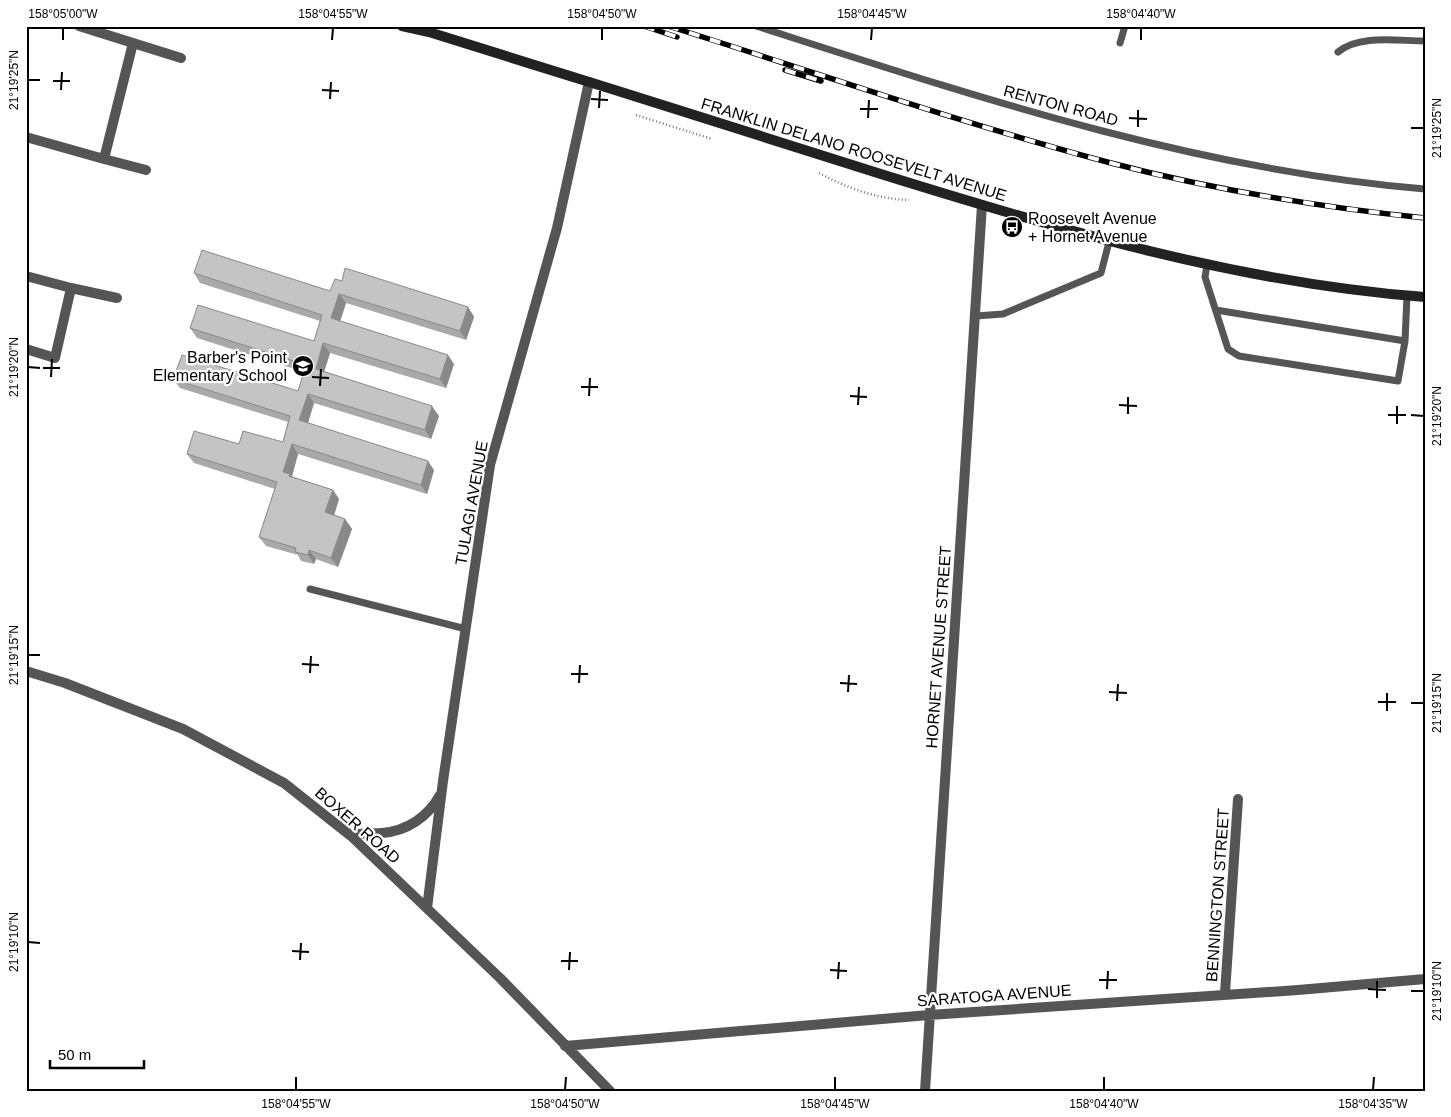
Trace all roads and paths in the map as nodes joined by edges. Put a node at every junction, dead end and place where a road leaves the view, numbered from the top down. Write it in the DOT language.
graph roads {
  1 [pos="79,26"];
  2 [pos="402,26"];
  3 [pos="416,26"];
  4 [pos="756,26"];
  5 [pos="1125,26"];
  6 [pos="429,32"];
  7 [pos="1425,41"];
  8 [pos="133,43"];
  9 [pos="1120,43"];
  10 [pos="1338,52"];
  11 [pos="180,58"];
  12 [pos="589,82"];
  13 [pos="636,115"];
  14 [pos="26,137"];
  15 [pos="712,139"];
  16 [pos="104,159"];
  17 [pos="146,170"];
  18 [pos="819,172"];
  19 [pos="1425,189"];
  20 [pos="909,200"];
  21 [pos="982,205"];
  22 [pos="1109,242"];
  23 [pos="1207,265"];
  24 [pos="26,276"];
  25 [pos="72,288"];
  26 [pos="1408,296"];
  27 [pos="1425,297"];
  28 [pos="118,298"];
  29 [pos="1216,310"];
  30 [pos="976,316"];
  31 [pos="1405,341"];
  32 [pos="26,349"];
  33 [pos="310,589"];
  34 [pos="466,629"];
  35 [pos="26,671"];
  36 [pos="442,792"];
  37 [pos="1238,799"];
  38 [pos="351,836"];
  39 [pos="427,908"];
  40 [pos="1425,978"];
  41 [pos="1225,993"];
  42 [pos="929,1015"];
  43 [pos="565,1046"];
  44 [pos="610,1091"];
  45 [pos="925,1091"];
  1 -- 8 [label="street"];
  2 -- 6 [label="main road, FRANKLIN DELANO ROOSEVELT AVENUE"];
  3 -- 6 [label="main road, FRANKLIN DELANO ROOSEVELT AVENUE"];
  4 -- 19 [label="lane, RENTON ROAD"];
  5 -- 9 [label="lane"];
  6 -- 12 [label="main road, FRANKLIN DELANO ROOSEVELT AVENUE"];
  7 -- 10 [label="lane"];
  8 -- 11 [label="street"];
  8 -- 16 [label="street"];
  12 -- 21 [label="main road, FRANKLIN DELANO ROOSEVELT AVENUE"];
  12 -- 34 [label="street, TULAGI AVENUE"];
  13 -- 15 [label="path"];
  14 -- 16 [label="street"];
  16 -- 17 [label="street"];
  18 -- 20 [label="path"];
  21 -- 22 [label="main road, FRANKLIN DELANO ROOSEVELT AVENUE"];
  21 -- 30 [label="street, HORNET AVENUE STREET"];
  22 -- 23 [label="main road, FRANKLIN DELANO ROOSEVELT AVENUE"];
  22 -- 30 [label="lane"];
  23 -- 26 [label="main road, FRANKLIN DELANO ROOSEVELT AVENUE"];
  23 -- 29 [label="lane"];
  24 -- 25 [label="street"];
  25 -- 28 [label="street"];
  25 -- 32 [label="street"];
  26 -- 27 [label="main road, FRANKLIN DELANO ROOSEVELT AVENUE"];
  26 -- 31 [label="lane"];
  29 -- 31 [label="lane"];
  29 -- 31 [label="lane"];
  30 -- 42 [label="street, HORNET AVENUE STREET"];
  33 -- 34 [label="lane"];
  34 -- 36 [label="street, TULAGI AVENUE"];
  35 -- 38 [label="street, BOXER ROAD"];
  36 -- 38 [label="street"];
  36 -- 39 [label="street, TULAGI AVENUE"];
  37 -- 41 [label="street, BENNINGTON STREET"];
  38 -- 39 [label="street, BOXER ROAD"];
  39 -- 43 [label="street, BOXER ROAD"];
  40 -- 41 [label="street, SARATOGA AVENUE"];
  41 -- 42 [label="street, SARATOGA AVENUE"];
  42 -- 43 [label="street, SARATOGA AVENUE"];
  42 -- 45 [label="street, HORNET AVENUE STREET"];
  43 -- 44 [label="street, BOXER ROAD"];
}
